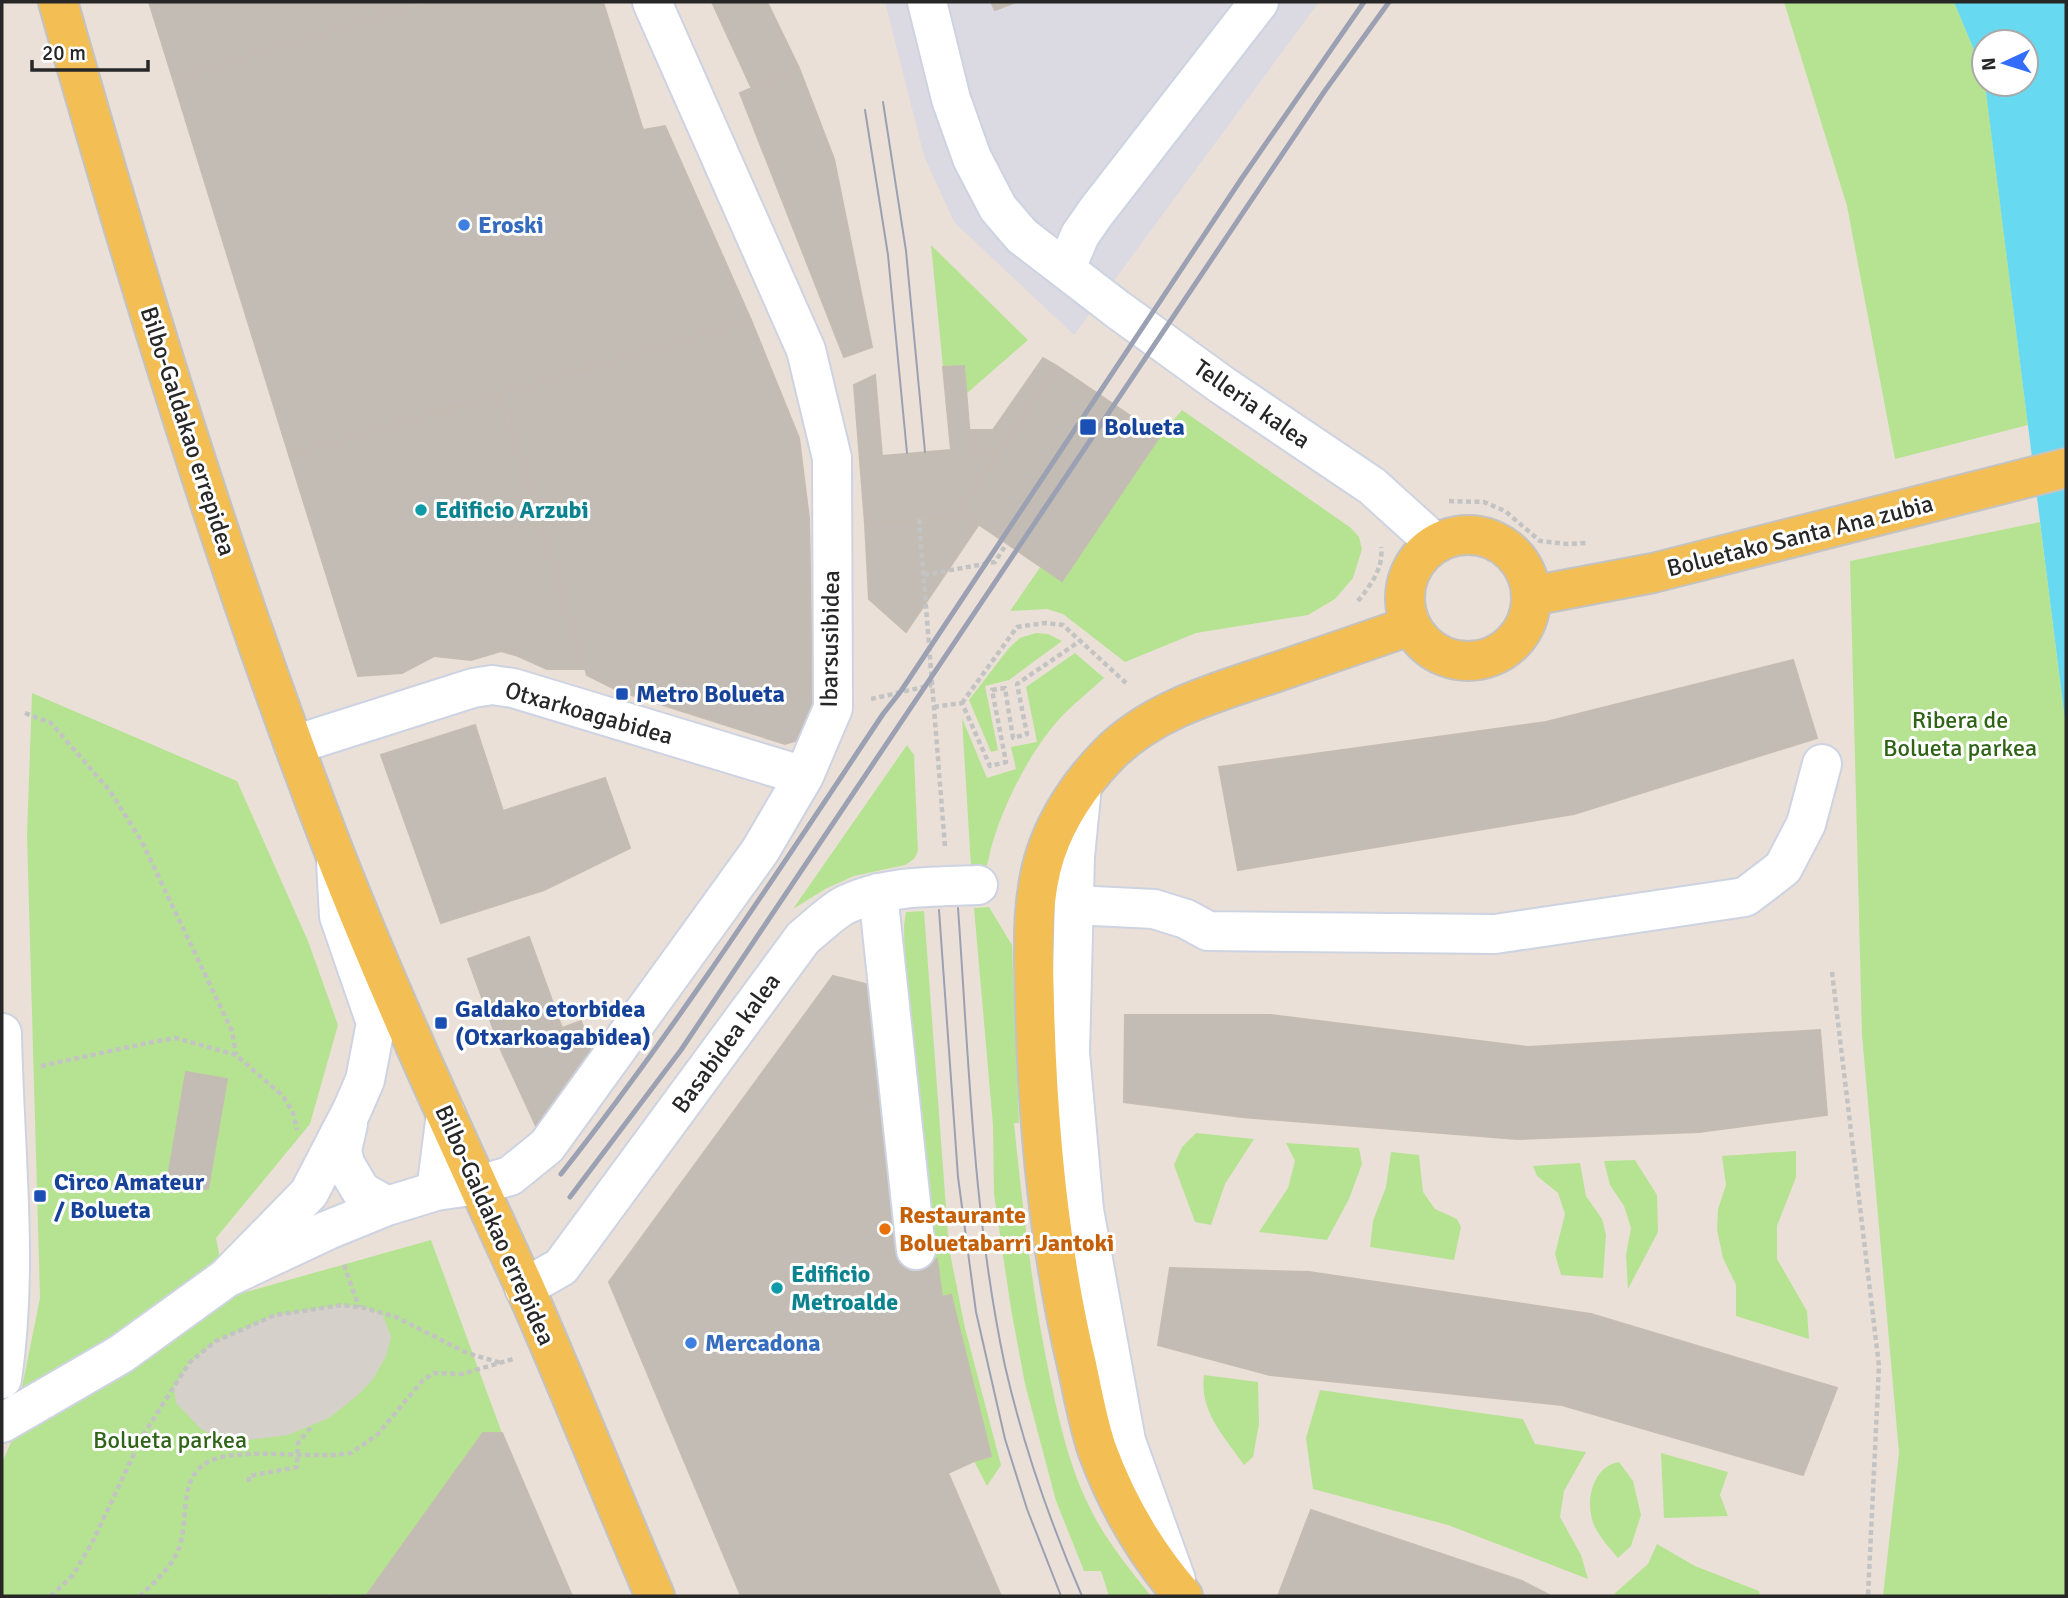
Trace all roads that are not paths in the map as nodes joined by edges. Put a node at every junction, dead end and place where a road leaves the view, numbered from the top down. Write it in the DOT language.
graph roads {
  1 [pos="58,2"];
  2 [pos="652,2"];
  3 [pos="927,2"];
  4 [pos="1259,2"];
  5 [pos="1066,268"];
  6 [pos="2066,468"];
  7 [pos="1435,543"];
  8 [pos="1531,596"];
  9 [pos="1410,626"];
  10 [pos="294,745"];
  11 [pos="1822,764"];
  12 [pos="804,776"];
  13 [pos="1082,786"];
  14 [pos="335,854"];
  15 [pos="963,886"];
  16 [pos="887,892"];
  17 [pos="1074,905"];
  18 [pos="2,1033"];
  19 [pos="352,1110"];
  20 [pos="446,1114"];
  21 [pos="478,1185"];
  22 [pos="436,1191"];
  23 [pos="387,1206"];
  24 [pos="500,1238"];
  25 [pos="916,1250"];
  26 [pos="226,1278"];
  27 [pos="524,1287"];
  28 [pos="2,1379"];
  29 [pos="2,1423"];
  30 [pos="655,1596"];
  31 [pos="1182,1596"];
  1 -- 10 [label="main road, Bilbo-Galdakao errepidea"];
  2 -- 12 [label="street, Ibarsusibidea"];
  3 -- 5 [label="street, Telleria kalea"];
  4 -- 5 [label="street"];
  5 -- 7 [label="street, Telleria kalea"];
  6 -- 8 [label="main road, Boluetako Santa Ana zubia"];
  7 -- 8 [label="main road"];
  7 -- 9 [label="main road"];
  8 -- 9 [label="main road"];
  9 -- 13 [label="main road"];
  10 -- 12 [label="street, Otxarkoagabidea"];
  10 -- 14 [label="main road, Bilbo-Galdakao errepidea"];
  11 -- 17 [label="street"];
  12 -- 21 [label="street, Ibarsusibidea"];
  13 -- 17 [label="street"];
  13 -- 31 [label="main road"];
  14 -- 19 [label="street, Bilbo-Galdakao errepidea"];
  14 -- 20 [label="main road, Bilbo-Galdakao errepidea"];
  15 -- 16 [label="street, Basabidea kalea"];
  16 -- 25 [label="street"];
  16 -- 27 [label="street, Basabidea kalea"];
  17 -- 31 [label="street"];
  18 -- 28 [label="street"];
  19 -- 23 [label="street"];
  19 -- 26 [label="street, Bilbo-Galdakao errepidea"];
  20 -- 21 [label="main road, Bilbo-Galdakao errepidea"];
  20 -- 22 [label="street"];
  21 -- 22 [label="street, Ibarsusibidea"];
  21 -- 24 [label="main road, Bilbo-Galdakao errepidea"];
  22 -- 23 [label="street, Ibarsusibidea"];
  22 -- 24 [label="street"];
  23 -- 26 [label="street, Ibarsusibidea"];
  24 -- 27 [label="main road, Bilbo-Galdakao errepidea"];
  26 -- 29 [label="street, Bilbo-Galdakao errepidea"];
  27 -- 30 [label="main road, Bilbo-Galdakao errepidea"];
}
